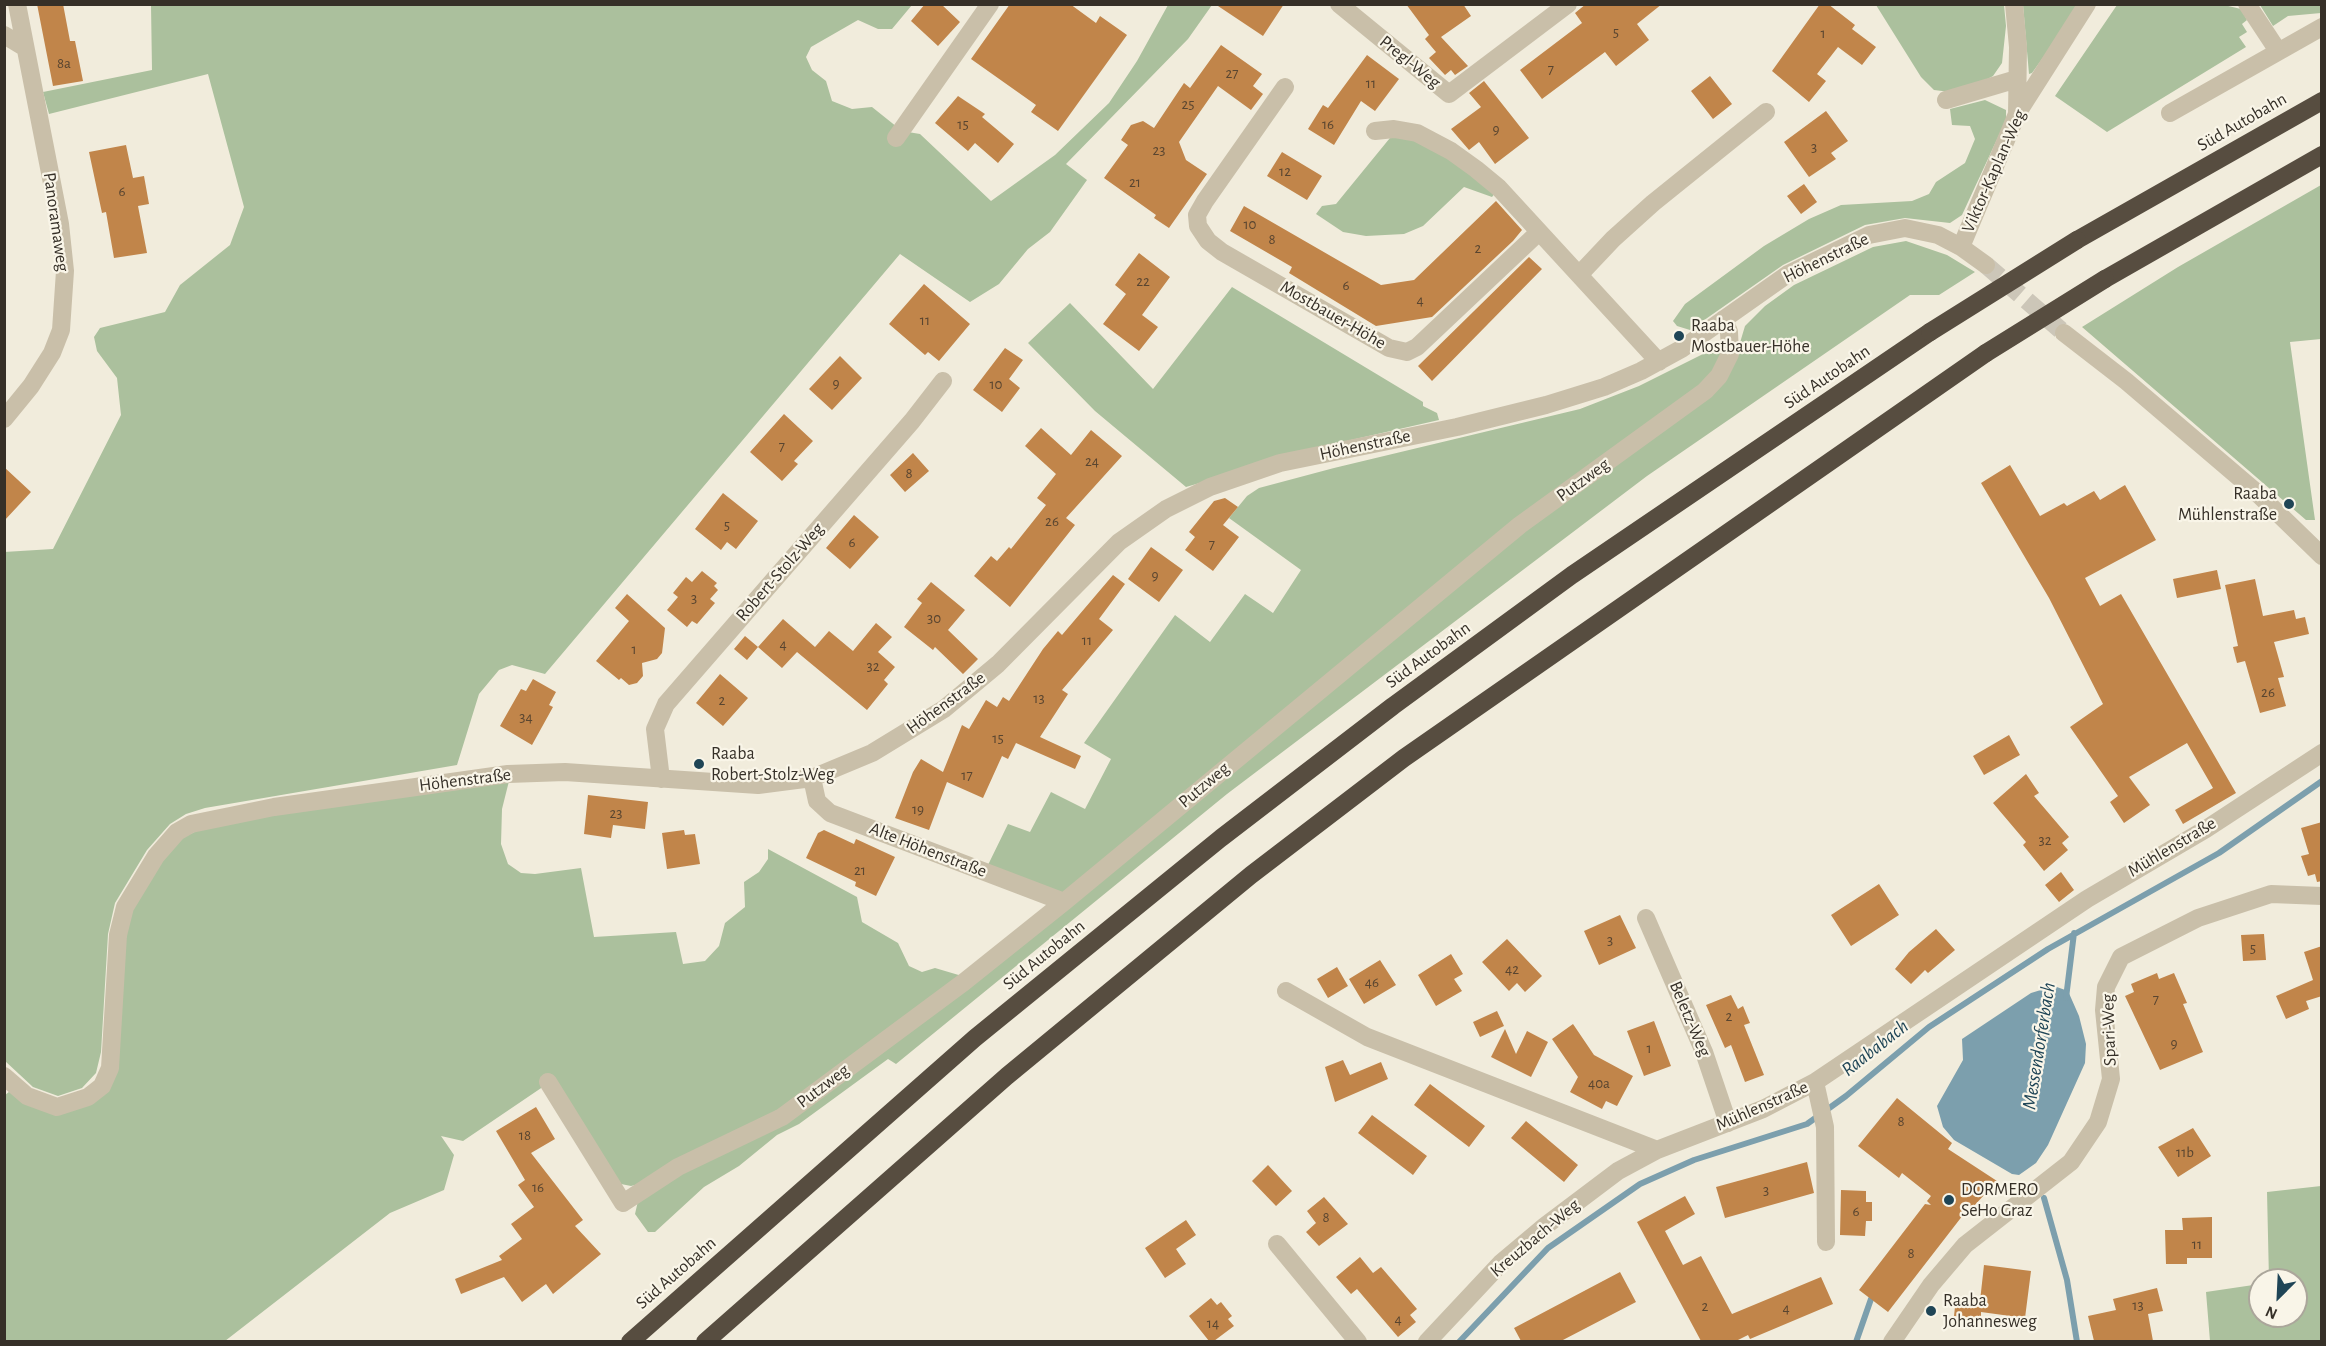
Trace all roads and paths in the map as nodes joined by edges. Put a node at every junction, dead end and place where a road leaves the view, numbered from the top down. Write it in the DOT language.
graph roads {
  1 [pos="17,4"];
  2 [pos="990,4"];
  3 [pos="1339,4"];
  4 [pos="1568,4"];
  5 [pos="2014,4"];
  6 [pos="2087,4"];
  7 [pos="2247,4"];
  8 [pos="2322,27"];
  9 [pos="4,35"];
  10 [pos="24,47"];
  11 [pos="2278,51"];
  12 [pos="2017,79"];
  13 [pos="1285,87"];
  14 [pos="1946,100"];
  15 [pos="2322,101"];
  16 [pos="1766,112"];
  17 [pos="2170,113"];
  18 [pos="2017,114"];
  19 [pos="1375,131"];
  20 [pos="896,138"];
  21 [pos="2322,155"];
  22 [pos="1539,232"];
  23 [pos="1961,247"];
  24 [pos="1986,265"];
  25 [pos="1579,275"];
  26 [pos="1724,319"];
  27 [pos="2064,333"];
  28 [pos="1659,362"];
  29 [pos="943,381"];
  30 [pos="4,419"];
  31 [pos="2322,556"];
  32 [pos="2322,753"];
  33 [pos="812,778"];
  34 [pos="661,779"];
  35 [pos="2322,896"];
  36 [pos="1064,902"];
  37 [pos="1646,918"];
  38 [pos="1286,991"];
  39 [pos="4,1076"];
  40 [pos="548,1082"];
  41 [pos="1815,1082"];
  42 [pos="1728,1123"];
  43 [pos="1657,1150"];
  44 [pos="1826,1242"];
  45 [pos="1277,1244"];
  46 [pos="630,1341"];
  47 [pos="705,1341"];
  48 [pos="1358,1341"];
  49 [pos="1427,1341"];
  50 [pos="1892,1341"];
  1 -- 10 [label="street, Panoramaweg"];
  2 -- 20 [label="street"];
  3 -- 4 [label="street, Pregl-Weg"];
  5 -- 12 [label="street"];
  6 -- 18 [label="street, Viktor-Kaplan-Weg"];
  7 -- 11 [label="street"];
  8 -- 11 [label="street"];
  9 -- 10 [label="street"];
  10 -- 30 [label="street, Panoramaweg"];
  11 -- 17 [label="street"];
  12 -- 14 [label="street"];
  12 -- 18 [label="street"];
  13 -- 22 [label="street, Mostbauer-Höhe"];
  15 -- 46 [label="highway, Süd Autobahn, bridge"];
  16 -- 25 [label="street"];
  18 -- 23 [label="street, Viktor-Kaplan-Weg"];
  19 -- 22 [label="street"];
  21 -- 47 [label="highway, bridge"];
  22 -- 25 [label="street"];
  23 -- 24 [label="street, Höhenstraße"];
  23 -- 26 [label="street, Höhenstraße"];
  25 -- 28 [label="street"];
  26 -- 28 [label="street, Höhenstraße"];
  26 -- 36 [label="street, Putzweg"];
  27 -- 31 [label="street"];
  28 -- 33 [label="street, Höhenstraße"];
  29 -- 34 [label="street, Robert-Stolz-Weg"];
  32 -- 41 [label="street, Mühlenstraße"];
  33 -- 34 [label="street, Höhenstraße"];
  33 -- 36 [label="street, Alte Höhenstraße"];
  34 -- 39 [label="street, Höhenstraße"];
  35 -- 50 [label="street, Spari-Weg"];
  36 -- 40 [label="street, Putzweg"];
  37 -- 42 [label="street, Beletz-Weg"];
  38 -- 43 [label="street"];
  41 -- 42 [label="street, Mühlenstraße"];
  41 -- 44 [label="street"];
  42 -- 43 [label="street, Mühlenstraße"];
  43 -- 49 [label="street, Kreuzbach-Weg"];
  45 -- 48 [label="street"];
}
